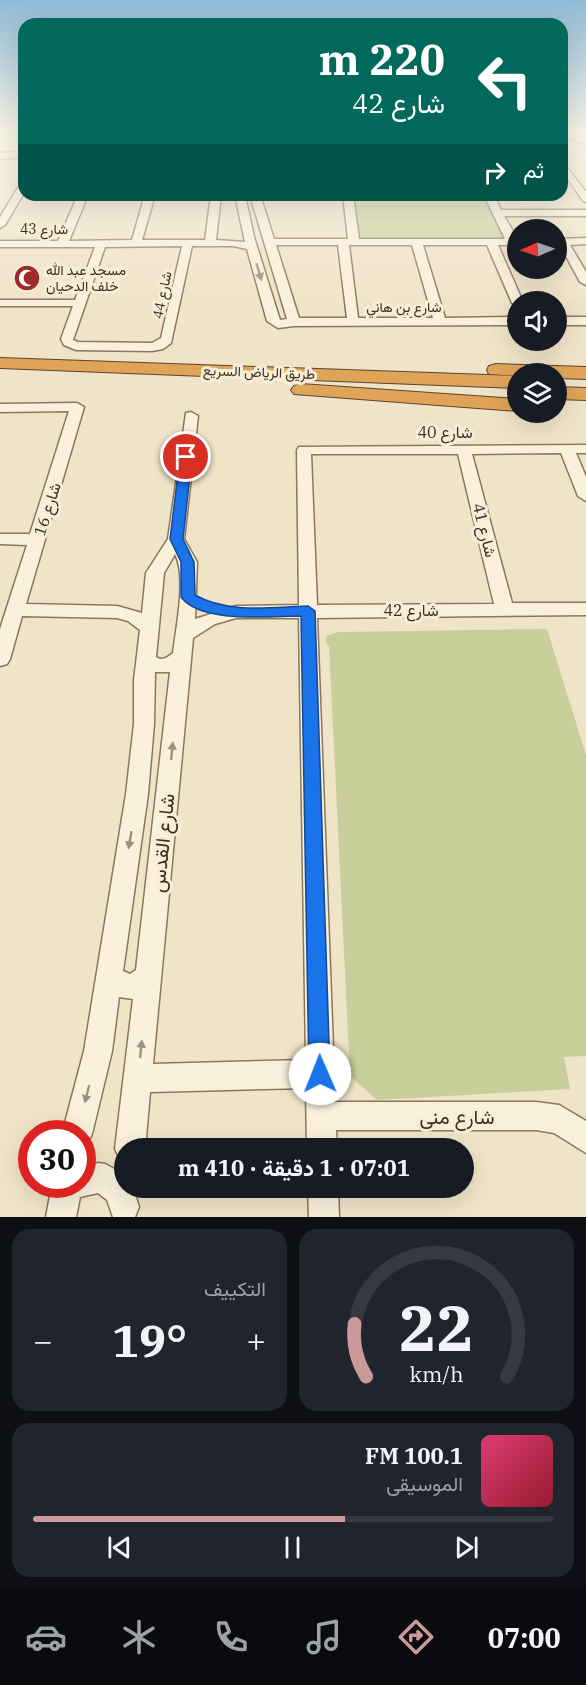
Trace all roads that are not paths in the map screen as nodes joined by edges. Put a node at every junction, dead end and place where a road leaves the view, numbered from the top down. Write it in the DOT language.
graph roads {
  1 [pos="18,196"];
  2 [pos="80,201"];
  3 [pos="148,201"];
  4 [pos="215,201"];
  5 [pos="242,201"];
  6 [pos="257,201"];
  7 [pos="348,201"];
  8 [pos="492,201"];
  9 [pos="0,206"];
  10 [pos="12,206"];
  11 [pos="260,211"];
  12 [pos="245,212"];
  13 [pos="497,213"];
  14 [pos="586,213"];
  15 [pos="0,225"];
  16 [pos="507,229"];
  17 [pos="586,241"];
  18 [pos="250,242"];
  19 [pos="268,242"];
  20 [pos="348,242"];
  21 [pos="491,242"];
  22 [pos="507,242"];
  23 [pos="567,242"];
  24 [pos="188,243"];
  25 [pos="210,243"];
  26 [pos="417,243"];
  27 [pos="0,244"];
  28 [pos="62,244"];
  29 [pos="101,244"];
  30 [pos="136,244"];
  31 [pos="567,253"];
  32 [pos="586,282"];
  33 [pos="513,291"];
  34 [pos="0,303"];
  35 [pos="78,306"];
  36 [pos="0,309"];
  37 [pos="440,321"];
  38 [pos="507,321"];
  39 [pos="567,321"];
  40 [pos="586,321"];
  41 [pos="292,322"];
  42 [pos="353,322"];
  43 [pos="0,363"];
  44 [pos="184,369"];
  45 [pos="0,372"];
  46 [pos="586,373"];
  47 [pos="157,377"];
  48 [pos="507,382"];
  49 [pos="567,384"];
  50 [pos="586,385"];
  51 [pos="507,391"];
  52 [pos="567,393"];
  53 [pos="586,394"];
  54 [pos="507,404"];
  55 [pos="567,407"];
  56 [pos="0,408"];
  57 [pos="586,408"];
  58 [pos="191,416"];
  59 [pos="586,449"];
  60 [pos="464,450"];
  61 [pos="567,450"];
  62 [pos="586,496"];
  63 [pos="0,539"];
  64 [pos="176,539"];
  65 [pos="38,540"];
  66 [pos="189,572"];
  67 [pos="155,573"];
  68 [pos="188,597"];
  69 [pos="152,598"];
  70 [pos="586,609"];
  71 [pos="15,610"];
  72 [pos="505,610"];
  73 [pos="308,611"];
  74 [pos="117,612"];
  75 [pos="236,612"];
  76 [pos="149,628"];
  77 [pos="183,645"];
  78 [pos="146,656"];
  79 [pos="0,659"];
  80 [pos="168,792"];
  81 [pos="137,794"];
  82 [pos="149,975"];
  83 [pos="109,976"];
  84 [pos="320,1074"];
  85 [pos="138,1078"];
  86 [pos="321,1116"];
  87 [pos="81,1120"];
  88 [pos="131,1138"];
  89 [pos="322,1138"];
  90 [pos="586,1138"];
  91 [pos="96,1178"];
  92 [pos="323,1198"];
  93 [pos="124,1204"];
  94 [pos="324,1217"];
  1 -- 10 [label="street"];
  2 -- 28 [label="street"];
  3 -- 30 [label="street"];
  4 -- 25 [label="street"];
  5 -- 12 [label="street"];
  6 -- 11 [label="street"];
  7 -- 20 [label="street"];
  8 -- 13 [label="street"];
  9 -- 10 [label="street"];
  10 -- 15 [label="street"];
  11 -- 12 [label="street"];
  11 -- 19 [label="street"];
  12 -- 18 [label="street"];
  13 -- 14 [label="street"];
  13 -- 16 [label="street"];
  17 -- 23 [label="street"];
  18 -- 25 [label="street, شارع 43"];
  18 -- 41 [label="street, one-way"];
  19 -- 20 [label="street"];
  19 -- 41 [label="street"];
  20 -- 26 [label="street"];
  20 -- 42 [label="street"];
  21 -- 22 [label="street"];
  21 -- 26 [label="street"];
  21 -- 33 [label="street"];
  24 -- 25 [label="street, شارع 43"];
  24 -- 30 [label="street, شارع 43"];
  24 -- 35 [label="street, شارع 44"];
  26 -- 37 [label="street"];
  27 -- 28 [label="street, شارع 43"];
  28 -- 29 [label="street, شارع 43"];
  29 -- 30 [label="street, شارع 43"];
  29 -- 35 [label="street"];
  31 -- 32 [label="street"];
  34 -- 35 [label="street"];
  35 -- 36 [label="street"];
  37 -- 38 [label="street, شارع بن هاني"];
  37 -- 42 [label="street, شارع بن هاني"];
  39 -- 40 [label="street"];
  41 -- 42 [label="street, شارع بن هاني"];
  43 -- 44 [label="highway, طريق الرياض السريع"];
  44 -- 46 [label="highway"];
  44 -- 48 [label="highway, طريق الرياض السريع"];
  45 -- 47 [label="highway, طريق الرياض السريع"];
  47 -- 51 [label="highway, طريق الرياض السريع"];
  47 -- 54 [label="highway"];
  49 -- 50 [label="highway"];
  52 -- 53 [label="highway"];
  55 -- 57 [label="highway"];
  56 -- 65 [label="street, شارع 16"];
  58 -- 64 [label="street, شارع القدس"];
  59 -- 61 [label="street, شارع 40"];
  60 -- 61 [label="street, شارع 40"];
  60 -- 72 [label="street, شارع 41"];
  60 -- 73 [label="street, شارع 40"];
  61 -- 62 [label="street"];
  63 -- 65 [label="street"];
  64 -- 66 [label="street, شارع القدس"];
  64 -- 67 [label="street, شارع القدس"];
  65 -- 71 [label="street, شارع 16"];
  66 -- 67 [label="street"];
  66 -- 68 [label="street, شارع القدس"];
  67 -- 69 [label="street, شارع القدس"];
  68 -- 75 [label="street, شارع 42"];
  68 -- 77 [label="street, شارع القدس"];
  69 -- 74 [label="street"];
  69 -- 76 [label="street, شارع القدس"];
  70 -- 72 [label="street, شارع 42"];
  71 -- 74 [label="street"];
  71 -- 79 [label="street, شارع 16"];
  72 -- 73 [label="street, شارع 42"];
  73 -- 75 [label="street, شارع 42"];
  73 -- 84 [label="street"];
  74 -- 76 [label="street"];
  75 -- 77 [label="street, شارع 42"];
  76 -- 78 [label="street, شارع القدس"];
  77 -- 78 [label="street, شارع 42"];
  80 -- 77 [label="street, شارع القدس, one-way"];
  78 -- 81 [label="street, شارع القدس"];
  80 -- 81 [label="street"];
  80 -- 82 [label="street, شارع القدس"];
  81 -- 83 [label="street, شارع القدس, one-way"];
  82 -- 83 [label="street"];
  85 -- 82 [label="street, شارع القدس, one-way"];
  83 -- 87 [label="street, شارع القدس, one-way"];
  84 -- 85 [label="street"];
  84 -- 86 [label="street"];
  85 -- 88 [label="street, شارع القدس"];
  86 -- 89 [label="street"];
  86 -- 90 [label="street, شارع منى"];
  91 -- 93 [label="street"];
  92 -- 94 [label="street"];
}
